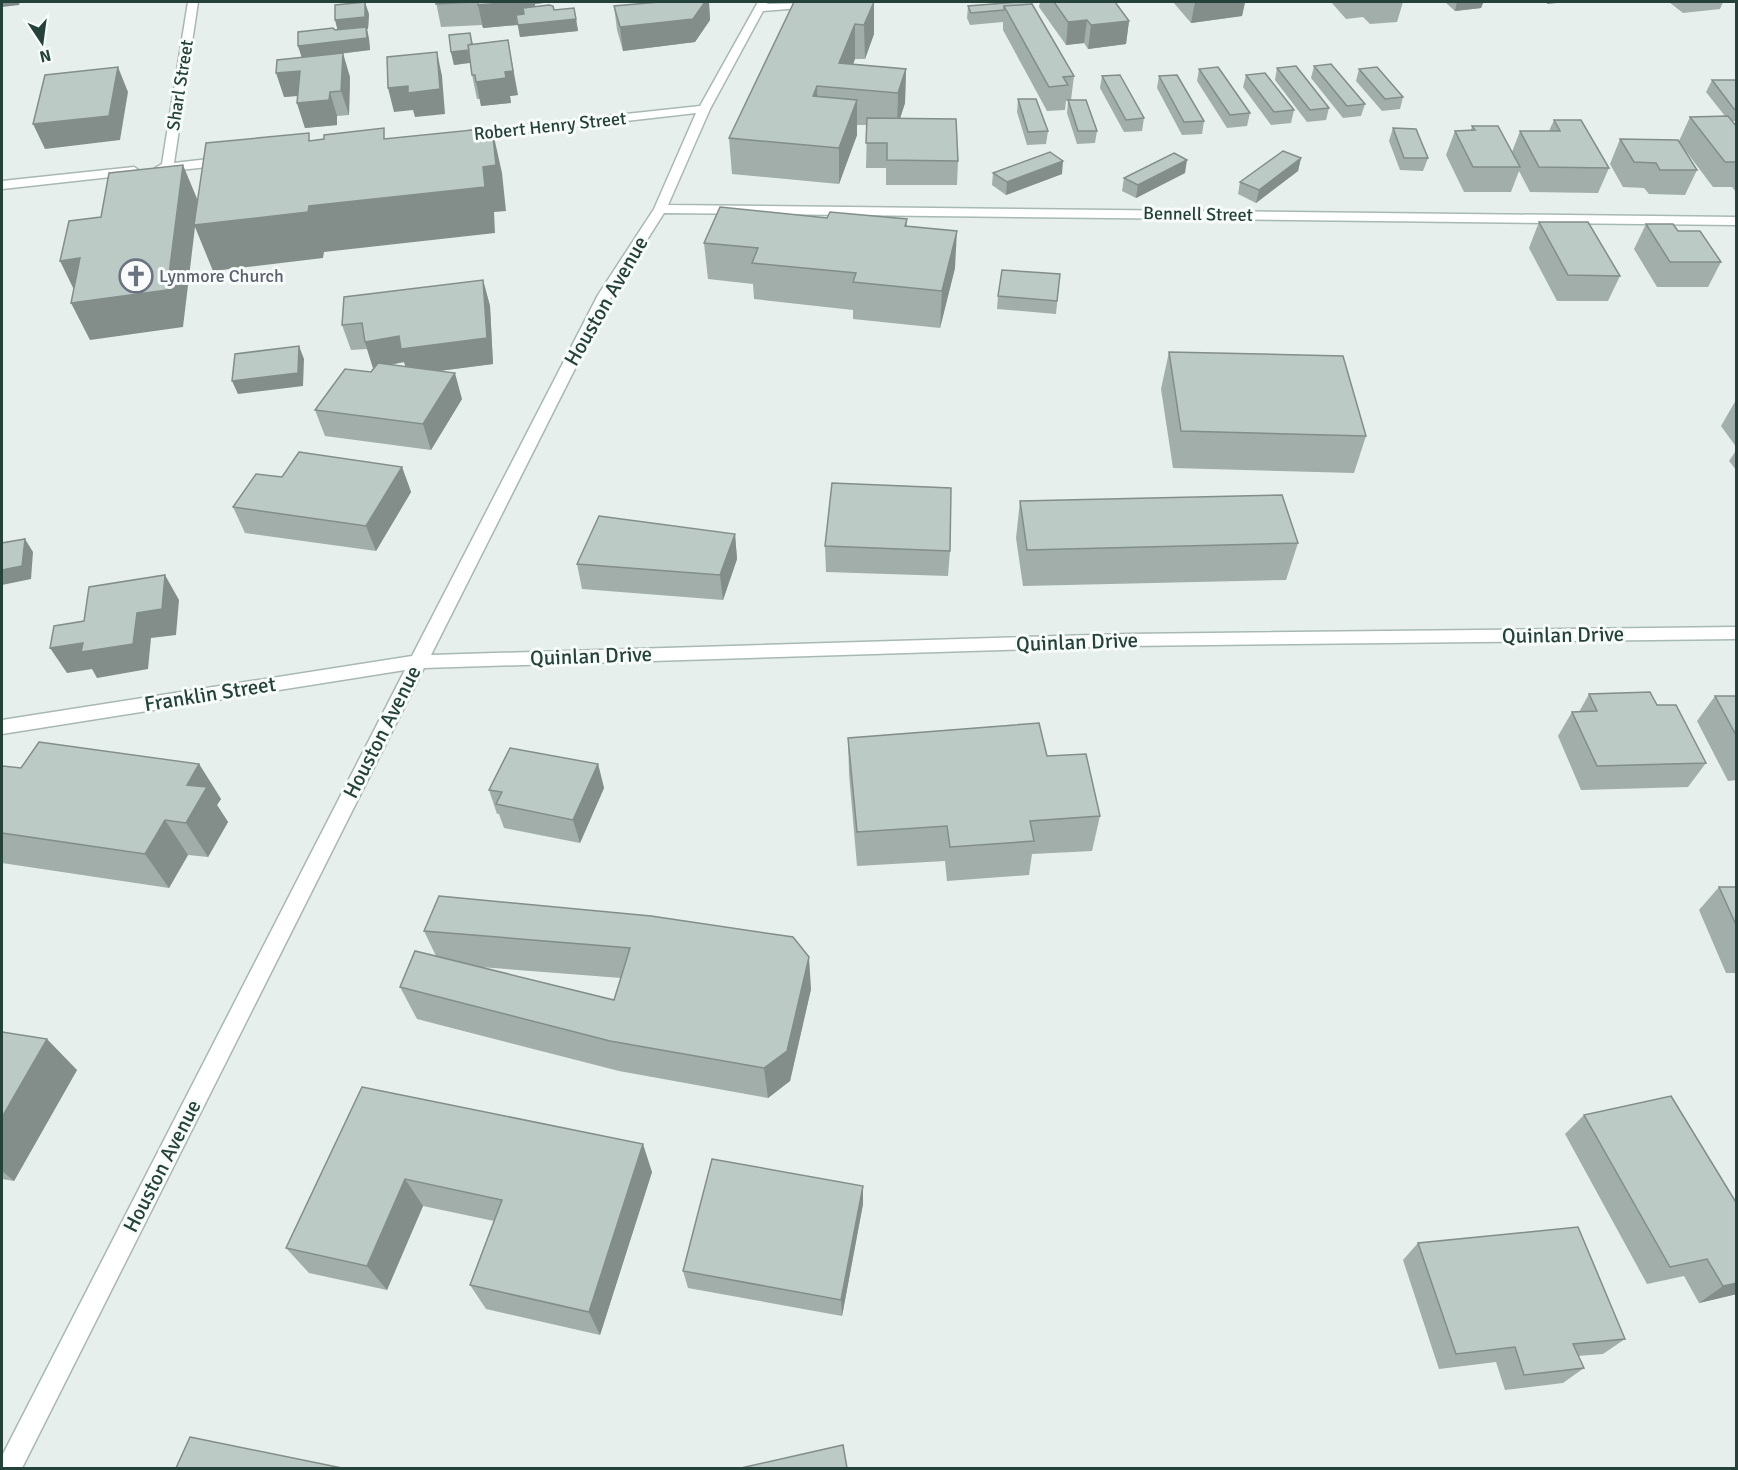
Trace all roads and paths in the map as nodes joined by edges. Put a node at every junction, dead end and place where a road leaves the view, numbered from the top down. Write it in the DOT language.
graph roads {
  1 [pos="193,2"];
  2 [pos="837,2"];
  3 [pos="762,5"];
  4 [pos="704,109"];
  5 [pos="454,136"];
  6 [pos="239,160"];
  7 [pos="167,168"];
  8 [pos="2,185"];
  9 [pos="660,209"];
  10 [pos="1737,221"];
  11 [pos="1737,633"];
  12 [pos="418,662"];
  13 [pos="2,727"];
  14 [pos="9,1468"];
  1 -- 7 [label="street, Sharl Street"];
  2 -- 3 [label="street"];
  3 -- 4 [label="street, Houston Avenue"];
  4 -- 5 [label="street, Robert Henry Street"];
  4 -- 9 [label="street, Houston Avenue"];
  6 -- 7 [label="street"];
  7 -- 8 [label="street"];
  9 -- 10 [label="street, Bennell Street"];
  9 -- 12 [label="street, Houston Avenue"];
  11 -- 12 [label="street, Quinlan Drive"];
  12 -- 13 [label="street, Franklin Street"];
  12 -- 14 [label="street, Houston Avenue"];
}
